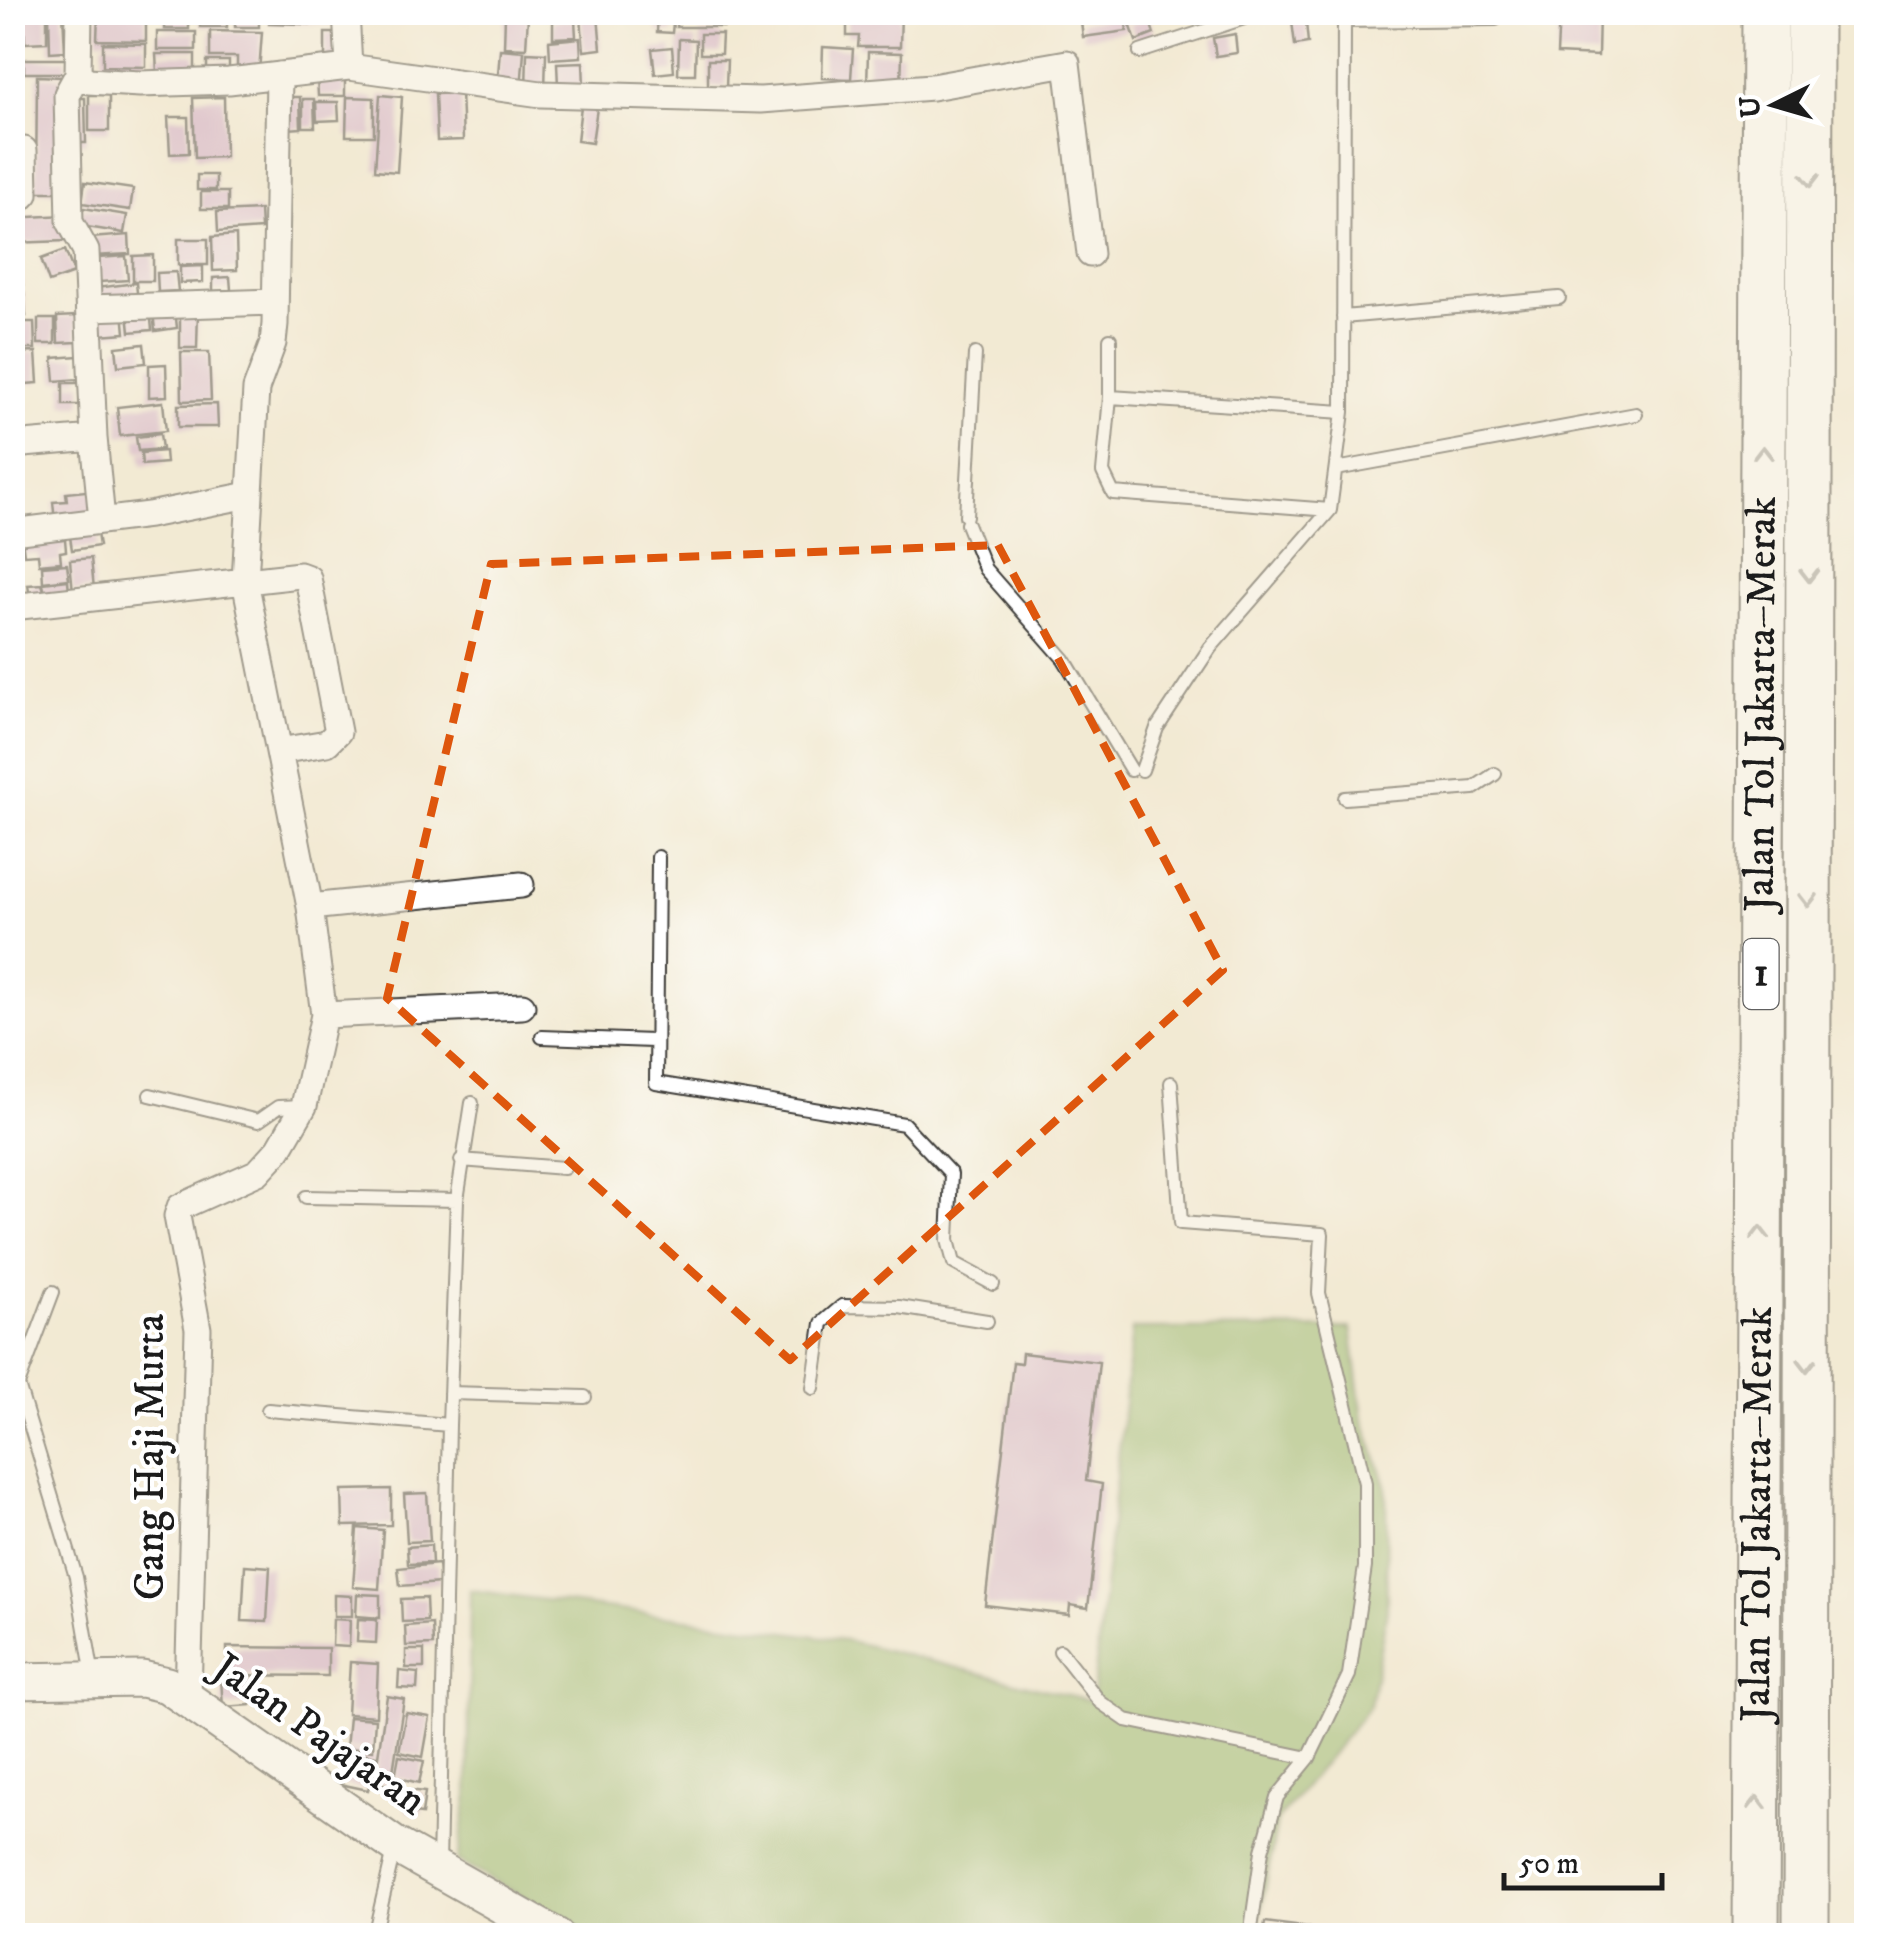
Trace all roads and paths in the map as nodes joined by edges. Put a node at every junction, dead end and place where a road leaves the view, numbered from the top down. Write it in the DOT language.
graph roads {
  1 [pos="78,12"];
  2 [pos="346,12"];
  3 [pos="1263,12"];
  4 [pos="1766,12"];
  5 [pos="1810,12"];
  6 [pos="1344,17"];
  7 [pos="1496,19"];
  8 [pos="1140,52"];
  9 [pos="349,68"];
  10 [pos="78,74"];
  11 [pos="279,75"];
  12 [pos="24,150"];
  13 [pos="12,207"];
  14 [pos="1090,254"];
  15 [pos="1558,298"];
  16 [pos="275,302"];
  17 [pos="89,308"];
  18 [pos="1344,317"];
  19 [pos="1110,339"];
  20 [pos="975,354"];
  21 [pos="1110,397"];
  22 [pos="1343,412"];
  23 [pos="1636,414"];
  24 [pos="94,438"];
  25 [pos="12,445"];
  26 [pos="1336,469"];
  27 [pos="250,495"];
  28 [pos="1330,510"];
  29 [pos="102,520"];
  30 [pos="12,532"];
  31 [pos="245,581"];
  32 [pos="12,607"];
  33 [pos="279,751"];
  34 [pos="1495,774"];
  35 [pos="1346,798"];
  36 [pos="658,857"];
  37 [pos="522,885"];
  38 [pos="310,906"];
  39 [pos="522,1006"];
  40 [pos="324,1015"];
  41 [pos="542,1037"];
  42 [pos="653,1041"];
  43 [pos="1172,1083"];
  44 [pos="150,1095"];
  45 [pos="472,1103"];
  46 [pos="304,1106"];
  47 [pos="461,1160"];
  48 [pos="564,1168"];
  49 [pos="306,1197"];
  50 [pos="457,1200"];
  51 [pos="993,1284"];
  52 [pos="53,1292"];
  53 [pos="987,1322"];
  54 [pos="15,1384"];
  55 [pos="813,1388"];
  56 [pos="450,1393"];
  57 [pos="585,1397"];
  58 [pos="268,1410"];
  59 [pos="449,1425"];
  60 [pos="1060,1651"];
  61 [pos="93,1678"];
  62 [pos="12,1681"];
  63 [pos="188,1696"];
  64 [pos="1309,1758"];
  65 [pos="395,1845"];
  66 [pos="439,1872"];
  67 [pos="374,1936"];
  68 [pos="556,1936"];
  69 [pos="1250,1936"];
  70 [pos="1756,1936"];
  71 [pos="1806,1936"];
  1 -- 10 [label="street"];
  2 -- 9 [label="street"];
  3 -- 8 [label="lane"];
  70 -- 4 [label="highway, Jalan Tol Jakarta–Merak / 1, one-way"];
  5 -- 71 [label="highway, Jalan Tol Jakarta–Merak / 1, one-way"];
  6 -- 7 [label="lane"];
  6 -- 18 [label="lane"];
  9 -- 11 [label="street"];
  9 -- 14 [label="street"];
  10 -- 11 [label="street"];
  10 -- 17 [label="street"];
  11 -- 16 [label="street, Gang Haji Murta"];
  12 -- 13 [label="street"];
  15 -- 18 [label="lane"];
  16 -- 17 [label="street"];
  16 -- 27 [label="street, Gang Haji Murta"];
  17 -- 24 [label="street"];
  18 -- 22 [label="lane"];
  19 -- 21 [label="lane"];
  20 -- 28 [label="lane"];
  21 -- 22 [label="lane"];
  21 -- 28 [label="lane"];
  22 -- 26 [label="lane"];
  23 -- 26 [label="lane"];
  24 -- 25 [label="street"];
  24 -- 29 [label="street"];
  26 -- 28 [label="lane"];
  27 -- 29 [label="street"];
  27 -- 31 [label="street, Gang Haji Murta"];
  29 -- 30 [label="street"];
  31 -- 32 [label="street"];
  31 -- 33 [label="street, Gang Haji Murta"];
  31 -- 33 [label="street"];
  33 -- 38 [label="street, Gang Haji Murta"];
  34 -- 35 [label="lane"];
  36 -- 42 [label="lane"];
  37 -- 38 [label="street"];
  38 -- 40 [label="street, Gang Haji Murta"];
  39 -- 40 [label="street"];
  40 -- 46 [label="street, Gang Haji Murta"];
  41 -- 42 [label="lane"];
  42 -- 51 [label="lane"];
  43 -- 64 [label="lane"];
  44 -- 46 [label="lane"];
  45 -- 47 [label="lane"];
  46 -- 63 [label="street, Gang Haji Murta"];
  47 -- 48 [label="lane"];
  47 -- 50 [label="lane"];
  49 -- 50 [label="lane"];
  50 -- 56 [label="lane"];
  52 -- 54 [label="lane"];
  53 -- 55 [label="lane"];
  54 -- 61 [label="lane"];
  56 -- 57 [label="lane"];
  56 -- 59 [label="lane"];
  58 -- 59 [label="lane"];
  59 -- 66 [label="lane"];
  60 -- 64 [label="lane"];
  61 -- 62 [label="main road, Jalan Pajajaran"];
  61 -- 63 [label="main road, Jalan Pajajaran"];
  63 -- 65 [label="main road, Jalan Pajajaran"];
  64 -- 69 [label="lane"];
  65 -- 66 [label="main road, Jalan Pajajaran"];
  65 -- 67 [label="lane"];
  66 -- 68 [label="main road, Jalan Pajajaran"];
}
